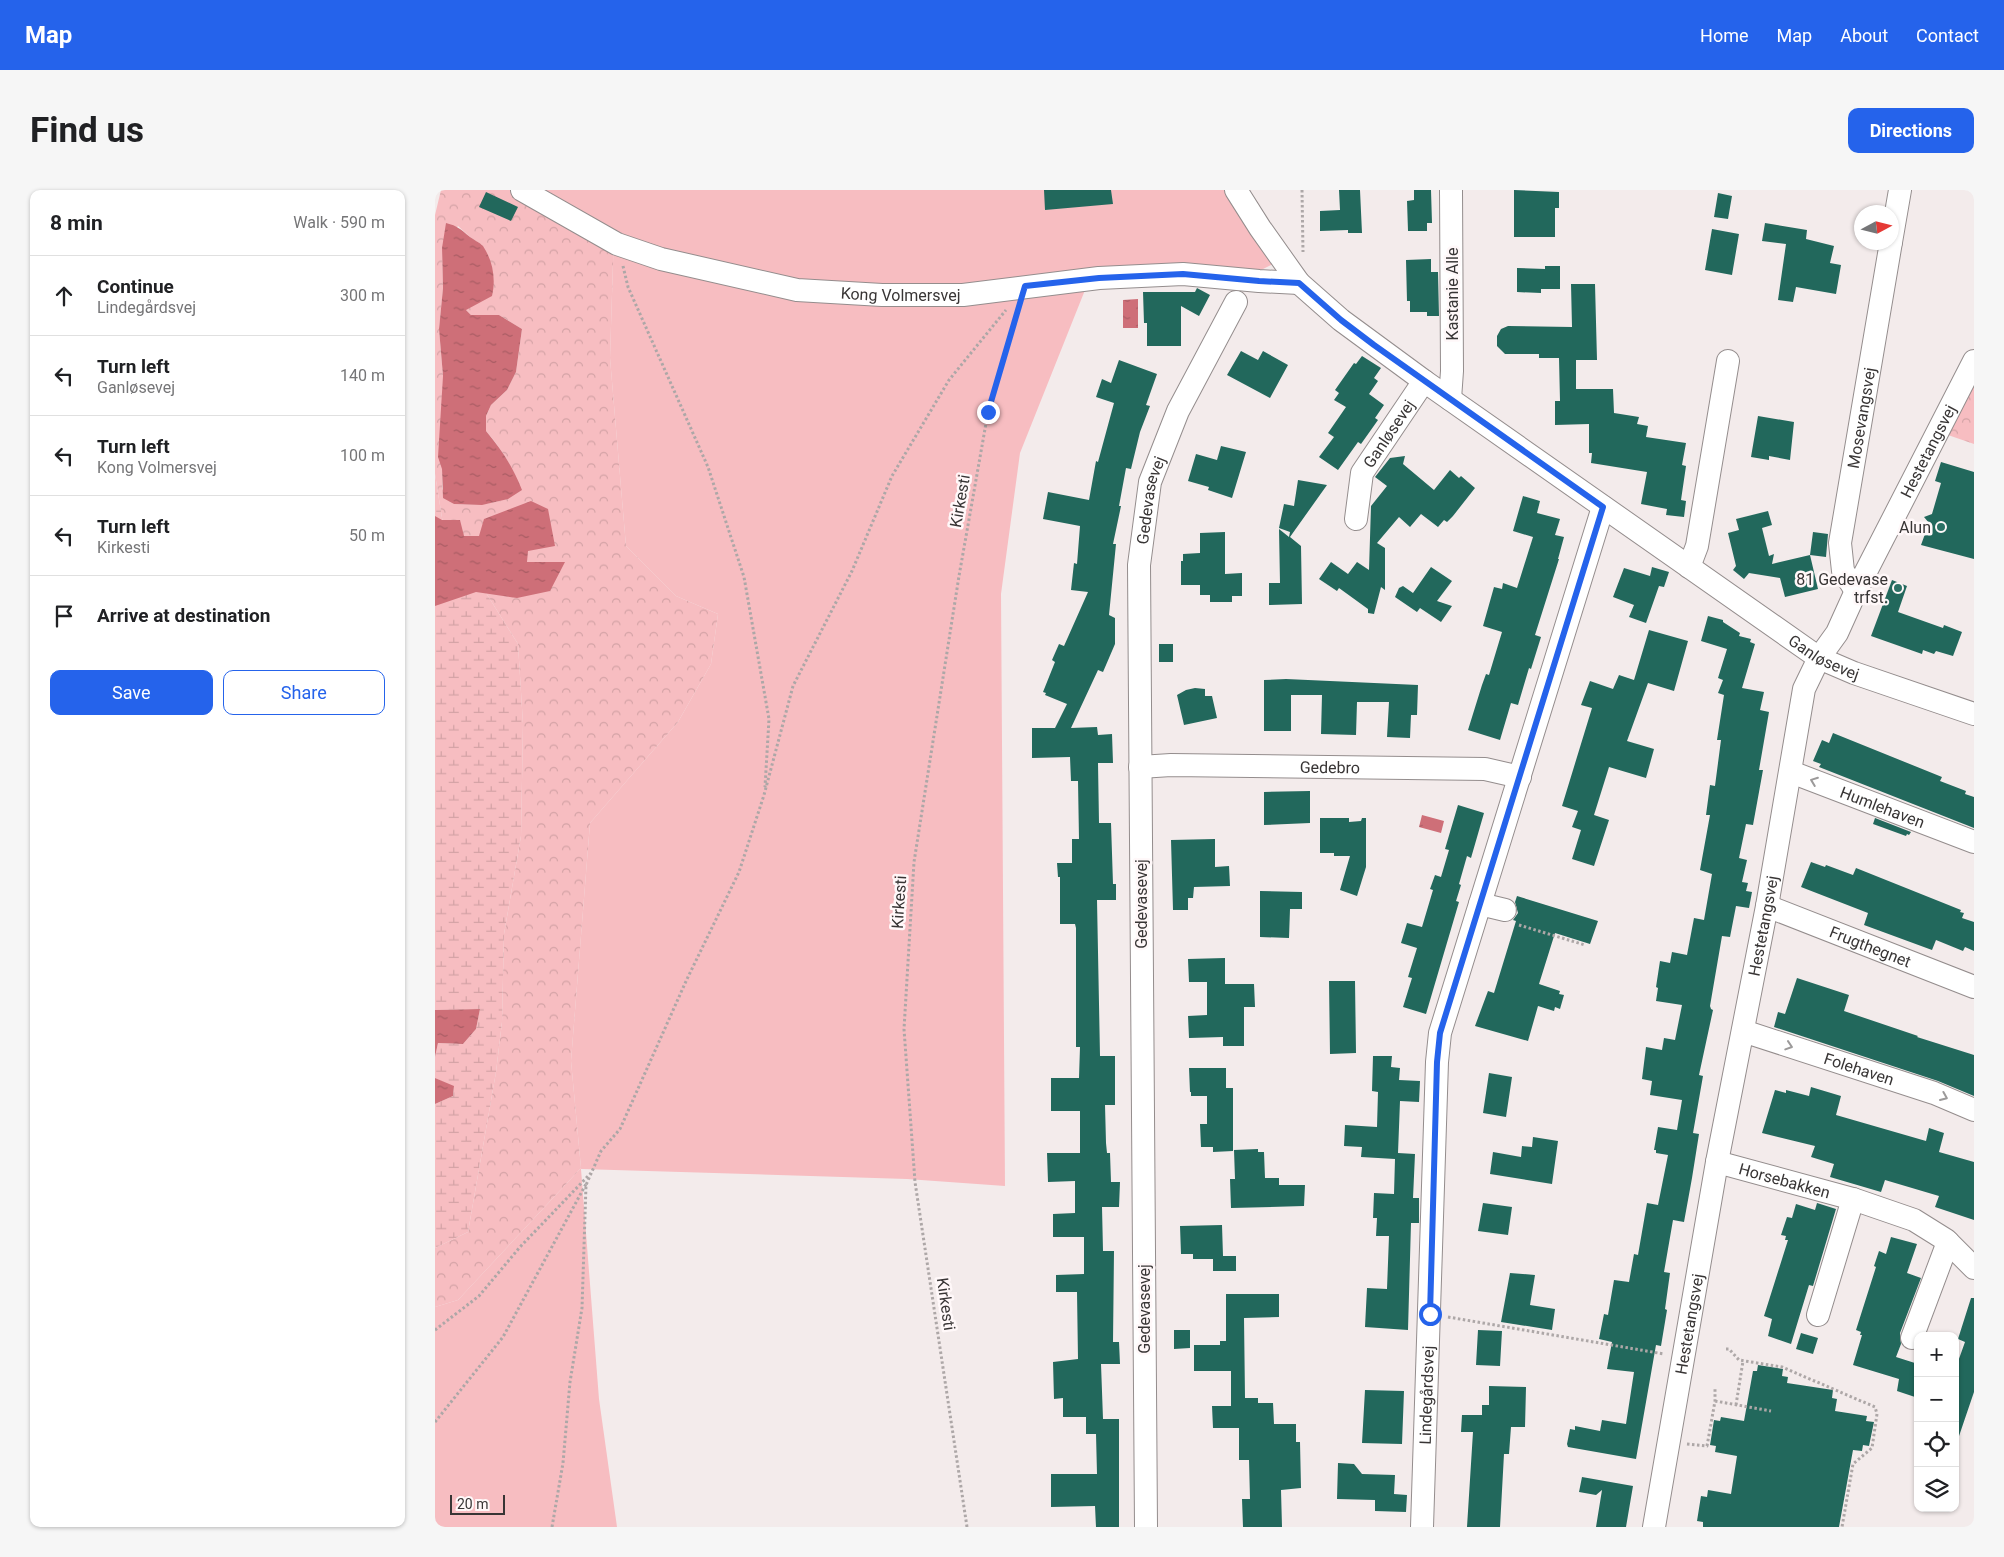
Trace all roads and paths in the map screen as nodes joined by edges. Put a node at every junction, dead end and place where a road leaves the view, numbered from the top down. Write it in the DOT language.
graph roads {
  1 [pos="522,190"];
  2 [pos="1236,190"];
  3 [pos="1302,190"];
  4 [pos="1451,190"];
  5 [pos="1900,190"];
  6 [pos="1897,205"];
  7 [pos="617,244"];
  8 [pos="1890,250"];
  9 [pos="1294,276"];
  10 [pos="1025,286"];
  11 [pos="1236,302"];
  12 [pos="1728,361"];
  13 [pos="1974,361"];
  14 [pos="1425,382"];
  15 [pos="1450,399"];
  16 [pos="1603,507"];
  17 [pos="1356,519"];
  18 [pos="1689,567"];
  19 [pos="1856,591"];
  20 [pos="1819,658"];
  21 [pos="1974,714"];
  22 [pos="1140,768"];
  23 [pos="1791,772"];
  24 [pos="1520,777"];
  25 [pos="764,795"];
  26 [pos="1974,842"];
  27 [pos="1480,904"];
  28 [pos="1767,906"];
  29 [pos="1505,910"];
  30 [pos="1585,945"];
  31 [pos="1974,987"];
  32 [pos="1743,1031"];
  33 [pos="1974,1110"];
  34 [pos="1717,1162"];
  35 [pos="593,1170"];
  36 [pos="1853,1199"];
  37 [pos="1948,1242"];
  38 [pos="1974,1268"];
  39 [pos="1430,1314"];
  40 [pos="1818,1316"];
  41 [pos="435,1330"];
  42 [pos="1912,1338"];
  43 [pos="1726,1349"];
  44 [pos="1683,1358"];
  45 [pos="1743,1361"];
  46 [pos="1715,1388"];
  47 [pos="1715,1401"];
  48 [pos="1736,1405"];
  49 [pos="1771,1411"];
  50 [pos="435,1422"];
  51 [pos="1669,1441"];
  52 [pos="552,1527"];
  53 [pos="967,1527"];
  54 [pos="1146,1527"];
  55 [pos="1422,1527"];
  56 [pos="1654,1527"];
  57 [pos="1842,1527"];
  1 -- 7 [label="street, Kong Volmersvej"];
  2 -- 9 [label="street, Ganløsevej"];
  3 -- 9 [label="path"];
  4 -- 15 [label="street, Kastanie Alle"];
  5 -- 6 [label="street, Mosevangsvej"];
  7 -- 10 [label="street, Kong Volmersvej"];
  7 -- 25 [label="path"];
  8 -- 19 [label="street, Mosevangsvej"];
  9 -- 10 [label="street, Kong Volmersvej"];
  9 -- 14 [label="street, Ganløsevej"];
  10 -- 25 [label="path"];
  10 -- 53 [label="path, Kirkesti"];
  11 -- 22 [label="street, Gedevasevej"];
  12 -- 18 [label="street"];
  13 -- 19 [label="street, Hestetangsvej"];
  14 -- 15 [label="street, Ganløsevej"];
  14 -- 17 [label="street, Ganløsevej"];
  15 -- 16 [label="street, Ganløsevej"];
  16 -- 18 [label="street, Ganløsevej"];
  16 -- 24 [label="street, Lindegårdsvej"];
  18 -- 20 [label="street, Ganløsevej"];
  19 -- 20 [label="street, Hestetangsvej"];
  20 -- 21 [label="street, Ganløsevej"];
  20 -- 23 [label="street, Hestetangsvej"];
  22 -- 24 [label="street, Gedebro"];
  22 -- 54 [label="street, Gedevasevej"];
  26 -- 23 [label="street, Humlehaven, one-way"];
  23 -- 28 [label="street, Hestetangsvej"];
  24 -- 27 [label="street, Lindegårdsvej"];
  25 -- 35 [label="path"];
  27 -- 29 [label="street"];
  27 -- 39 [label="street, Lindegårdsvej"];
  28 -- 31 [label="street, Frugthegnet"];
  28 -- 32 [label="street, Hestetangsvej"];
  29 -- 30 [label="path"];
  32 -- 33 [label="street, Folehaven, one-way"];
  32 -- 34 [label="street, Hestetangsvej"];
  34 -- 36 [label="street, Horsebakken"];
  34 -- 44 [label="street, Hestetangsvej"];
  35 -- 41 [label="path"];
  35 -- 50 [label="path"];
  35 -- 52 [label="path"];
  36 -- 37 [label="street, Horsebakken"];
  36 -- 40 [label="street, Horsebakken"];
  37 -- 38 [label="street, Horsebakken"];
  37 -- 42 [label="street"];
  39 -- 44 [label="path"];
  39 -- 55 [label="street, Lindegårdsvej"];
  43 -- 45 [label="path"];
  44 -- 51 [label="street, Hestetangsvej"];
  45 -- 48 [label="path"];
  45 -- 57 [label="path"];
  46 -- 47 [label="path"];
  47 -- 48 [label="path"];
  47 -- 51 [label="path"];
  48 -- 49 [label="path"];
  51 -- 56 [label="street, Hestetangsvej"];
}
